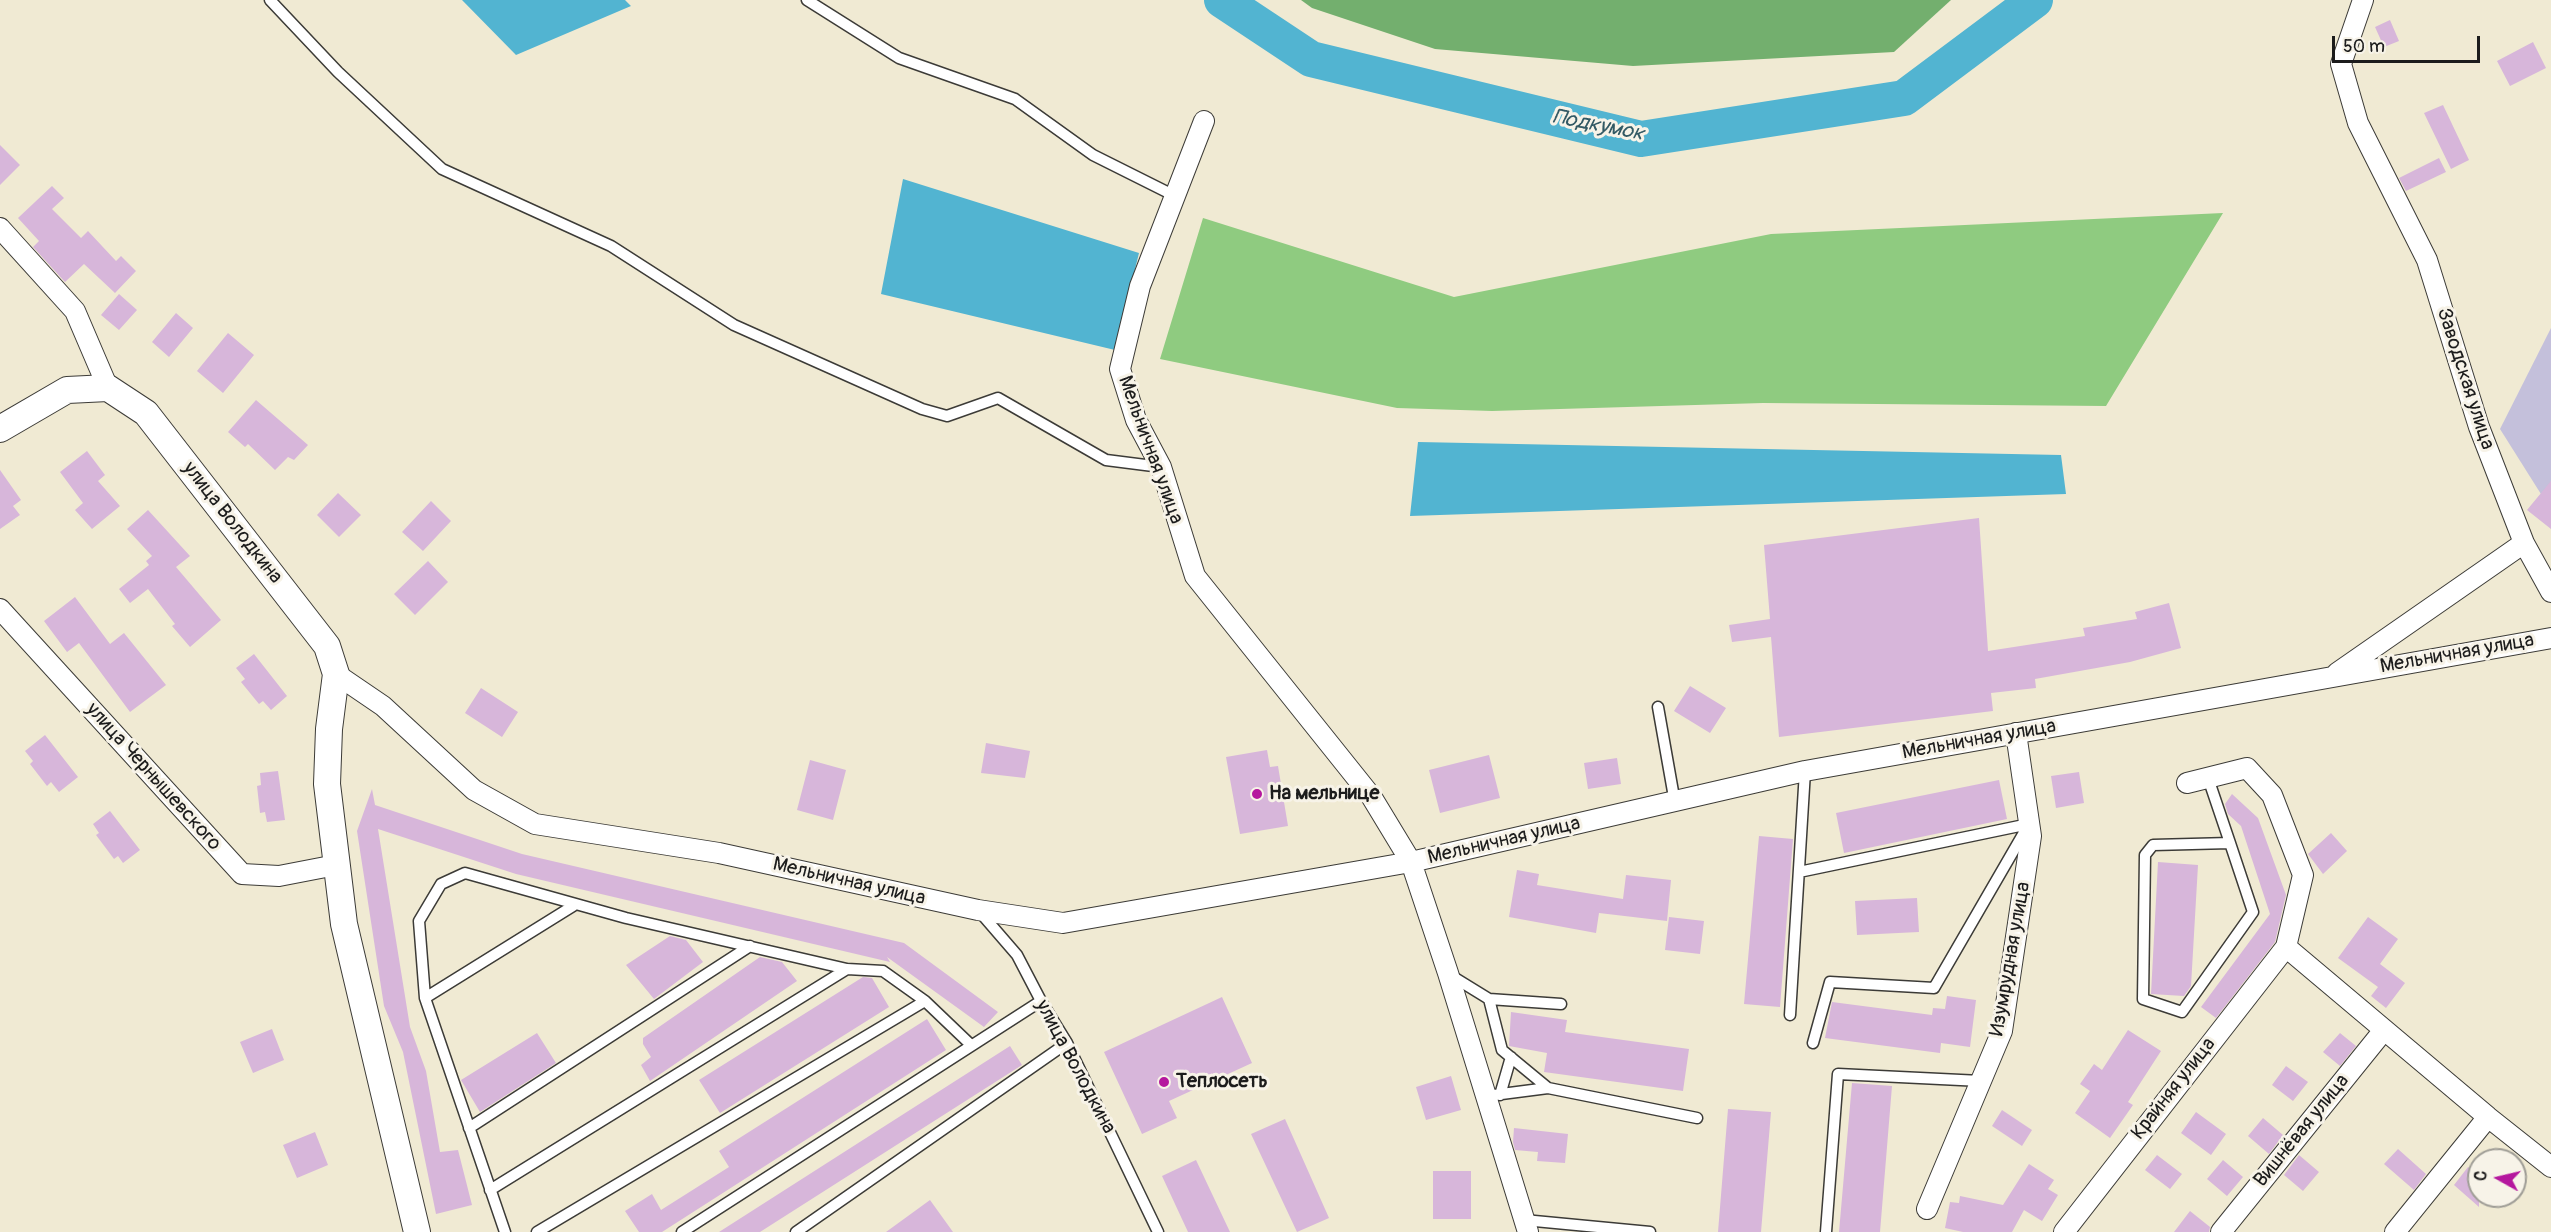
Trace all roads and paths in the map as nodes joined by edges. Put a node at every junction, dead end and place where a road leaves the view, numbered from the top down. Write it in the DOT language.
graph roads {
  1 [pos="270,0"];
  2 [pos="807,0"];
  3 [pos="2364,0"];
  4 [pos="1204,121"];
  5 [pos="1175,196"];
  6 [pos="0,228"];
  7 [pos="108,388"];
  8 [pos="0,429"];
  9 [pos="1161,467"];
  10 [pos="2524,543"];
  11 [pos="2551,592"];
  12 [pos="0,609"];
  13 [pos="2551,638"];
  14 [pos="336,674"];
  15 [pos="2332,677"];
  16 [pos="1659,707"];
  17 [pos="2016,733"];
  18 [pos="1805,771"];
  19 [pos="2208,778"];
  20 [pos="2187,783"];
  21 [pos="1675,803"];
  22 [pos="2029,824"];
  23 [pos="2230,843"];
  24 [pos="1411,862"];
  25 [pos="336,865"];
  26 [pos="1798,872"];
  27 [pos="573,906"];
  28 [pos="978,910"];
  29 [pos="750,946"];
  30 [pos="2286,947"];
  31 [pos="847,969"];
  32 [pos="1448,973"];
  33 [pos="425,998"];
  34 [pos="1489,999"];
  35 [pos="925,1001"];
  36 [pos="1041,1001"];
  37 [pos="1561,1004"];
  38 [pos="1790,1015"];
  39 [pos="2384,1030"];
  40 [pos="1067,1043"];
  41 [pos="1814,1043"];
  42 [pos="971,1045"];
  43 [pos="1511,1057"];
  44 [pos="1981,1081"];
  45 [pos="1548,1088"];
  46 [pos="1493,1096"];
  47 [pos="2488,1117"];
  48 [pos="1697,1118"];
  49 [pos="469,1128"];
  50 [pos="2551,1167"];
  51 [pos="490,1190"];
  52 [pos="1927,1209"];
  53 [pos="1526,1226"];
  54 [pos="417,1232"];
  55 [pos="505,1232"];
  56 [pos="537,1232"];
  57 [pos="682,1232"];
  58 [pos="796,1232"];
  59 [pos="1158,1232"];
  60 [pos="1650,1232"];
  61 [pos="1826,1232"];
  62 [pos="2064,1232"];
  63 [pos="2221,1232"];
  64 [pos="2395,1232"];
  1 -- 9 [label="lane"];
  2 -- 5 [label="lane"];
  3 -- 10 [label="street, Заводская улица"];
  4 -- 5 [label="street, Мельничная улица"];
  5 -- 9 [label="street, Мельничная улица"];
  6 -- 7 [label="street"];
  7 -- 8 [label="street"];
  7 -- 14 [label="street, улица Володкина"];
  9 -- 24 [label="street, Мельничная улица"];
  10 -- 11 [label="street, Заводская улица"];
  10 -- 15 [label="street"];
  12 -- 25 [label="street, улица Чернышевского"];
  13 -- 15 [label="street, Мельничная улица"];
  14 -- 25 [label="street"];
  14 -- 28 [label="street, Мельничная улица"];
  15 -- 17 [label="street, Мельничная улица"];
  16 -- 21 [label="lane"];
  17 -- 18 [label="street, Мельничная улица"];
  17 -- 22 [label="street, Изумрудная улица"];
  18 -- 21 [label="street, Мельничная улица"];
  18 -- 26 [label="lane"];
  19 -- 20 [label="street"];
  19 -- 23 [label="lane"];
  19 -- 30 [label="street"];
  21 -- 24 [label="street, Мельничная улица"];
  22 -- 26 [label="lane"];
  22 -- 41 [label="lane"];
  22 -- 44 [label="street, Изумрудная улица"];
  23 -- 23 [label="lane"];
  24 -- 28 [label="street, Мельничная улица"];
  24 -- 32 [label="street, Мельничная улица"];
  25 -- 54 [label="street"];
  26 -- 38 [label="lane"];
  27 -- 33 [label="lane"];
  28 -- 36 [label="lane, улица Володкина"];
  29 -- 31 [label="lane"];
  29 -- 33 [label="lane"];
  29 -- 49 [label="lane"];
  30 -- 39 [label="street"];
  30 -- 62 [label="street, Крайняя улица"];
  31 -- 35 [label="lane"];
  31 -- 51 [label="lane"];
  32 -- 34 [label="lane"];
  32 -- 46 [label="street, Мельничная улица"];
  33 -- 49 [label="lane"];
  34 -- 37 [label="lane"];
  34 -- 43 [label="lane"];
  35 -- 42 [label="lane"];
  35 -- 56 [label="lane"];
  36 -- 40 [label="lane, улица Володкина"];
  36 -- 42 [label="lane"];
  39 -- 47 [label="street"];
  39 -- 63 [label="street, Вишнёвая улица"];
  40 -- 58 [label="lane"];
  40 -- 59 [label="lane, улица Володкина"];
  42 -- 57 [label="lane"];
  43 -- 45 [label="lane"];
  43 -- 46 [label="lane"];
  44 -- 52 [label="street, Изумрудная улица"];
  44 -- 61 [label="lane"];
  45 -- 46 [label="lane"];
  45 -- 48 [label="lane"];
  46 -- 53 [label="street, Мельничная улица"];
  47 -- 50 [label="street"];
  47 -- 64 [label="street"];
  49 -- 51 [label="lane"];
  51 -- 55 [label="lane"];
  53 -- 60 [label="lane"];
}
